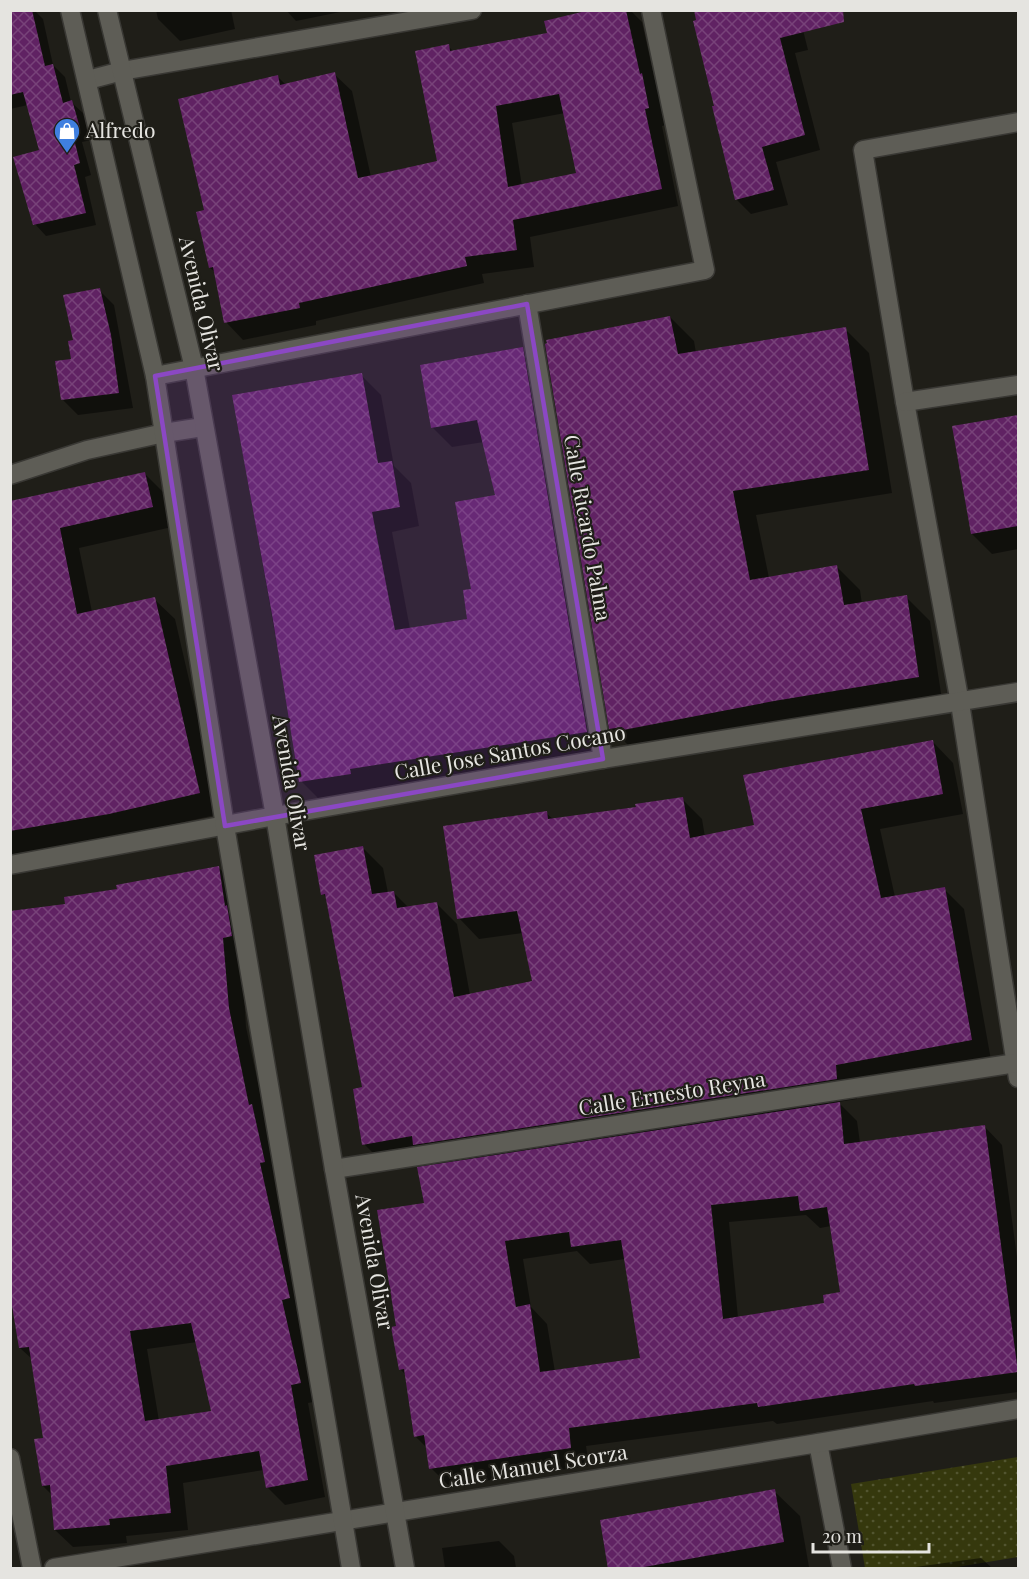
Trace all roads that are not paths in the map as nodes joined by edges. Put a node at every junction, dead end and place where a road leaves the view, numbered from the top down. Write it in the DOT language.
graph roads {
  1 [pos="70,10"];
  2 [pos="107,10"];
  3 [pos="472,10"];
  4 [pos="651,10"];
  5 [pos="122,71"];
  6 [pos="88,80"];
  7 [pos="1018,122"];
  8 [pos="527,304"];
  9 [pos="194,368"];
  10 [pos="155,376"];
  11 [pos="1018,385"];
  12 [pos="905,402"];
  13 [pos="203,427"];
  14 [pos="164,433"];
  15 [pos="10,475"];
  16 [pos="1018,692"];
  17 [pos="960,703"];
  18 [pos="603,759"];
  19 [pos="275,816"];
  20 [pos="225,826"];
  21 [pos="10,865"];
  22 [pos="1017,1071"];
  23 [pos="334,1169"];
  24 [pos="1018,1408"];
  25 [pos="818,1443"];
  26 [pos="10,1458"];
  27 [pos="395,1513"];
  28 [pos="343,1521"];
  29 [pos="32,1569"];
  30 [pos="54,1569"];
  31 [pos="351,1569"];
  32 [pos="405,1569"];
  33 [pos="843,1569"];
  1 -- 6 [label="street"];
  2 -- 5 [label="street, Avenida Olivar"];
  3 -- 5 [label="street"];
  4 -- 8 [label="street"];
  5 -- 6 [label="street"];
  5 -- 9 [label="street, Avenida Olivar"];
  6 -- 10 [label="street"];
  7 -- 12 [label="street"];
  8 -- 9 [label="street"];
  8 -- 18 [label="street, Calle Ricardo Palma"];
  9 -- 10 [label="street"];
  9 -- 13 [label="street, Avenida Olivar"];
  10 -- 14 [label="street"];
  11 -- 12 [label="street"];
  12 -- 17 [label="street"];
  13 -- 14 [label="street"];
  13 -- 19 [label="street, Avenida Olivar"];
  14 -- 15 [label="street"];
  14 -- 20 [label="street"];
  16 -- 17 [label="street, Calle Jose Santos Cocano"];
  17 -- 18 [label="street, Calle Jose Santos Cocano"];
  17 -- 22 [label="street"];
  18 -- 19 [label="street, Calle Jose Santos Cocano"];
  19 -- 20 [label="street, Calle Jose Santos Cocano"];
  19 -- 23 [label="street, Avenida Olivar"];
  20 -- 21 [label="street, Calle Jose Santos Cocano"];
  20 -- 28 [label="street"];
  22 -- 23 [label="street, Calle Ernesto Reyna"];
  23 -- 27 [label="street, Avenida Olivar"];
  24 -- 25 [label="street, Calle Manuel Scorza"];
  25 -- 27 [label="street, Calle Manuel Scorza"];
  25 -- 33 [label="street"];
  26 -- 29 [label="street"];
  27 -- 28 [label="street, Calle Manuel Scorza"];
  27 -- 32 [label="street, Avenida Olivar"];
  28 -- 30 [label="street, Calle Manuel Scorza"];
  28 -- 31 [label="street"];
}
